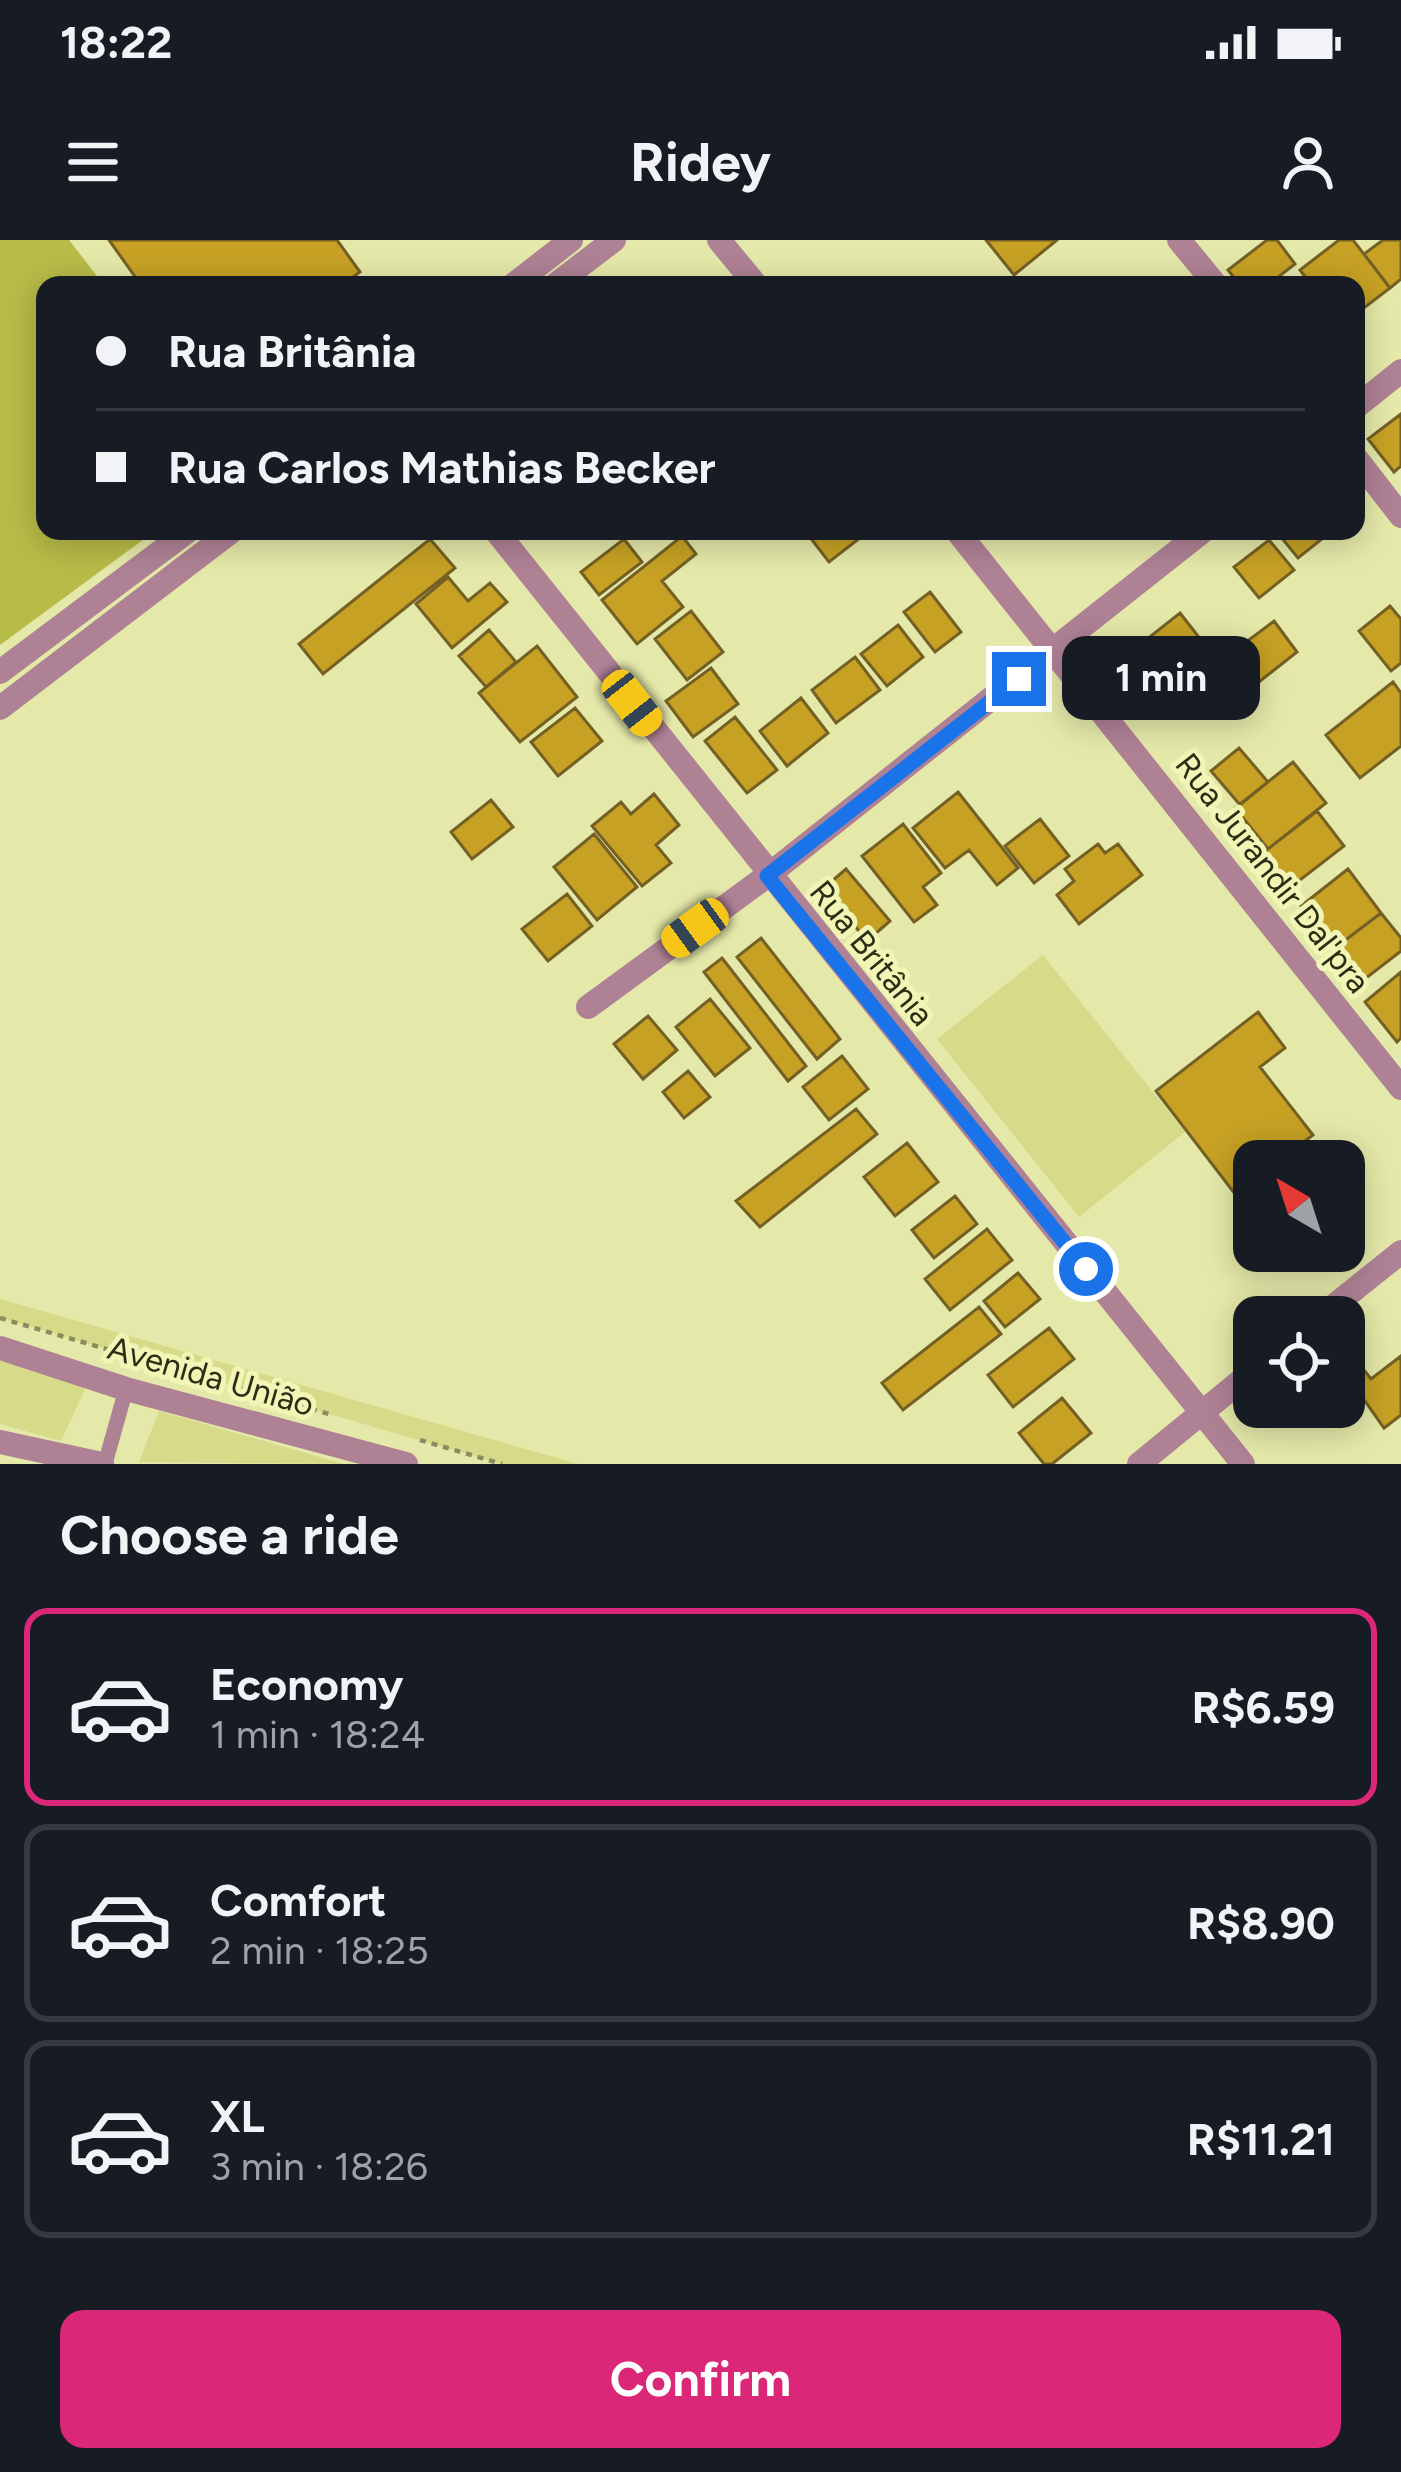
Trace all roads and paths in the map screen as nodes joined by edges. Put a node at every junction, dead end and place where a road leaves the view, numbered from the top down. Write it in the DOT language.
graph roads {
  1 [pos="572,240"];
  2 [pos="614,240"];
  3 [pos="719,240"];
  4 [pos="1179,240"];
  5 [pos="525,276"];
  6 [pos="567,276"];
  7 [pos="749,276"];
  8 [pos="1209,276"];
  9 [pos="1401,371"];
  10 [pos="1365,400"];
  11 [pos="1365,469"];
  12 [pos="1401,515"];
  13 [pos="176,540"];
  14 [pos="220,540"];
  15 [pos="503,540"];
  16 [pos="965,540"];
  17 [pos="1192,540"];
  18 [pos="1056,651"];
  19 [pos="0,672"];
  20 [pos="0,708"];
  21 [pos="767,876"];
  22 [pos="588,1007"];
  23 [pos="1401,1088"];
  24 [pos="1401,1252"];
  25 [pos="1346,1296"];
  26 [pos="0,1318"];
  27 [pos="0,1348"];
  28 [pos="1233,1387"];
  29 [pos="126,1389"];
  30 [pos="1202,1412"];
  31 [pos="342,1418"];
  32 [pos="410,1437"];
  33 [pos="0,1442"];
  34 [pos="103,1464"];
  35 [pos="406,1464"];
  36 [pos="502,1464"];
  37 [pos="1139,1464"];
  38 [pos="1243,1464"];
  1 -- 5 [label="street"];
  2 -- 6 [label="street"];
  3 -- 7 [label="street"];
  4 -- 8 [label="street"];
  9 -- 10 [label="street"];
  11 -- 12 [label="street"];
  13 -- 19 [label="street"];
  14 -- 20 [label="street"];
  15 -- 21 [label="street, Rua Britânia"];
  16 -- 18 [label="street, Rua Jurandir Dal'pra"];
  17 -- 18 [label="street"];
  18 -- 21 [label="street"];
  18 -- 23 [label="street, Rua Jurandir Dal'pra"];
  21 -- 22 [label="street"];
  21 -- 30 [label="street, Rua Britânia"];
  24 -- 25 [label="street"];
  26 -- 31 [label="path"];
  27 -- 29 [label="street, Avenida União"];
  28 -- 30 [label="street"];
  29 -- 34 [label="lane"];
  29 -- 35 [label="street, Avenida União"];
  30 -- 37 [label="street"];
  30 -- 38 [label="street"];
  32 -- 36 [label="path"];
  33 -- 34 [label="street"];
}
